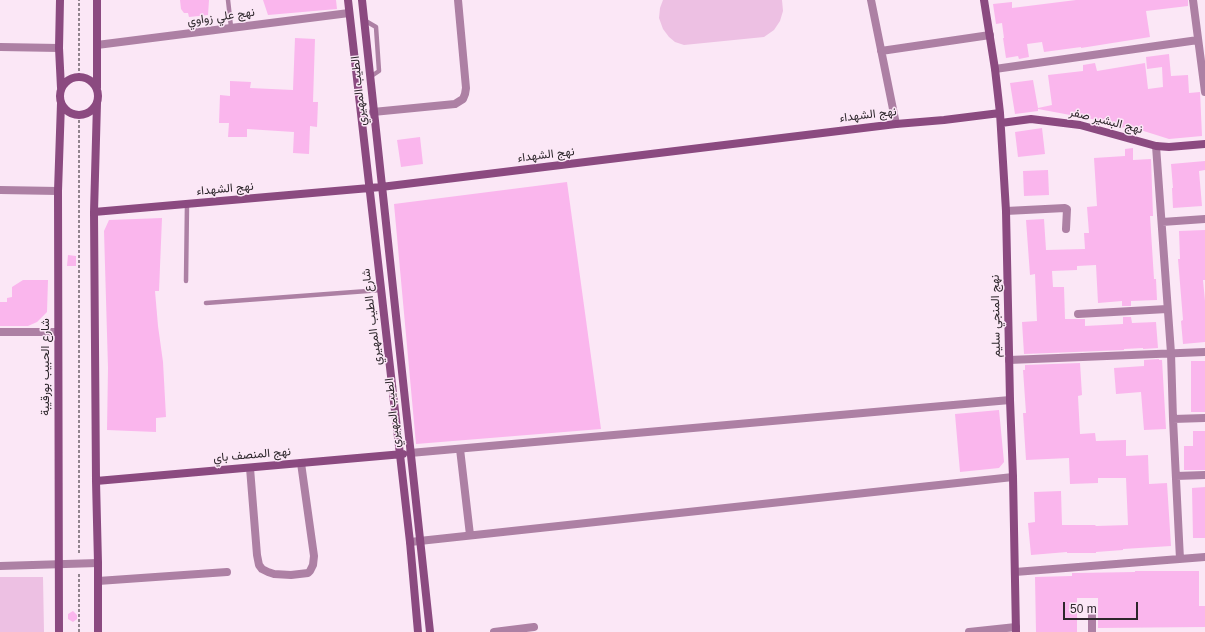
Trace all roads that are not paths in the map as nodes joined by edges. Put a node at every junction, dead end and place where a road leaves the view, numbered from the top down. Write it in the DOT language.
graph roads {
  1 [pos="60,0"];
  2 [pos="97,0"];
  3 [pos="228,0"];
  4 [pos="348,0"];
  5 [pos="362,0"];
  6 [pos="458,0"];
  7 [pos="871,0"];
  8 [pos="984,0"];
  9 [pos="1193,0"];
  10 [pos="349,13"];
  11 [pos="231,28"];
  12 [pos="990,35"];
  13 [pos="1198,40"];
  14 [pos="97,44"];
  15 [pos="0,47"];
  16 [pos="59,48"];
  17 [pos="881,51"];
  18 [pos="995,69"];
  19 [pos="61,88"];
  20 [pos="97,88"];
  21 [pos="1205,92"];
  22 [pos="61,103"];
  23 [pos="97,103"];
  24 [pos="373,112"];
  25 [pos="1000,113"];
  26 [pos="1001,123"];
  27 [pos="896,124"];
  28 [pos="1205,144"];
  29 [pos="1156,146"];
  30 [pos="381,187"];
  31 [pos="369,188"];
  32 [pos="0,190"];
  33 [pos="58,191"];
  34 [pos="187,204"];
  35 [pos="1006,210"];
  36 [pos="94,212"];
  37 [pos="1205,218"];
  38 [pos="1162,222"];
  39 [pos="1066,229"];
  40 [pos="186,281"];
  41 [pos="380,290"];
  42 [pos="206,303"];
  43 [pos="1167,309"];
  44 [pos="1078,314"];
  45 [pos="0,332"];
  46 [pos="58,332"];
  47 [pos="1205,352"];
  48 [pos="1171,353"];
  49 [pos="1009,360"];
  50 [pos="1010,400"];
  51 [pos="1205,418"];
  52 [pos="1173,419"];
  53 [pos="460,449"];
  54 [pos="410,453"];
  55 [pos="399,454"];
  56 [pos="301,463"];
  57 [pos="250,468"];
  58 [pos="1205,475"];
  59 [pos="1176,476"];
  60 [pos="1013,477"];
  61 [pos="96,481"];
  62 [pos="470,535"];
  63 [pos="420,541"];
  64 [pos="410,542"];
  65 [pos="1205,557"];
  66 [pos="1180,559"];
  67 [pos="98,563"];
  68 [pos="58,564"];
  69 [pos="0,566"];
  70 [pos="227,572"];
  71 [pos="1015,572"];
  72 [pos="98,581"];
  73 [pos="1092,610"];
  74 [pos="534,627"];
  75 [pos="1016,630"];
  76 [pos="59,632"];
  77 [pos="98,632"];
  78 [pos="418,632"];
  79 [pos="430,632"];
  80 [pos="494,632"];
  81 [pos="969,632"];
  82 [pos="1092,632"];
  1 -- 16 [label="street"];
  2 -- 14 [label="street"];
  3 -- 11 [label="lane"];
  4 -- 10 [label="street, شارع الطيب المهيري"];
  5 -- 24 [label="street, الطيب المهيري"];
  6 -- 24 [label="street"];
  7 -- 17 [label="street"];
  8 -- 12 [label="street, نهج المنجي سليم"];
  9 -- 13 [label="street"];
  10 -- 11 [label="street, نهج علي زواوي"];
  10 -- 31 [label="street, شارع الطيب المهيري"];
  11 -- 14 [label="street, نهج علي زواوي"];
  12 -- 17 [label="street"];
  12 -- 18 [label="street, نهج المنجي سليم"];
  13 -- 18 [label="street"];
  13 -- 21 [label="street"];
  14 -- 20 [label="street"];
  15 -- 16 [label="street"];
  16 -- 19 [label="street"];
  17 -- 27 [label="street"];
  18 -- 25 [label="street, نهج المنجي سليم"];
  19 -- 20 [label="street"];
  19 -- 22 [label="street"];
  20 -- 23 [label="street"];
  22 -- 23 [label="street"];
  22 -- 33 [label="street, شارع الحبيب بورقيبة"];
  23 -- 36 [label="street"];
  24 -- 30 [label="street, الطيب المهيري"];
  25 -- 26 [label="street, نهج المنجي سليم"];
  25 -- 27 [label="street, نهج الشهداء"];
  26 -- 29 [label="street, نهج البشير صفر"];
  26 -- 35 [label="street, نهج المنجي سليم"];
  27 -- 30 [label="street, نهج الشهداء"];
  28 -- 29 [label="street, نهج البشير صفر"];
  29 -- 38 [label="street"];
  30 -- 31 [label="street, نهج الشهداء"];
  30 -- 54 [label="street, الطيب المهيري"];
  31 -- 34 [label="street, نهج الشهداء"];
  31 -- 41 [label="street, شارع الطيب المهيري"];
  32 -- 33 [label="street"];
  33 -- 46 [label="street, شارع الحبيب بورقيبة"];
  34 -- 36 [label="street, نهج الشهداء"];
  34 -- 40 [label="lane"];
  35 -- 39 [label="street"];
  35 -- 49 [label="street, نهج المنجي سليم"];
  36 -- 61 [label="street"];
  37 -- 38 [label="street"];
  38 -- 43 [label="street"];
  41 -- 42 [label="lane"];
  41 -- 55 [label="street, شارع الطيب المهيري"];
  43 -- 44 [label="street"];
  43 -- 48 [label="street"];
  45 -- 46 [label="street"];
  46 -- 68 [label="street, شارع الحبيب بورقيبة"];
  47 -- 48 [label="street"];
  48 -- 49 [label="street"];
  48 -- 52 [label="street"];
  49 -- 50 [label="street, نهج المنجي سليم"];
  50 -- 53 [label="street"];
  50 -- 60 [label="street, نهج المنجي سليم"];
  51 -- 52 [label="street"];
  52 -- 59 [label="street"];
  53 -- 54 [label="street"];
  53 -- 62 [label="street"];
  54 -- 55 [label="street, نهج المنصف باي"];
  54 -- 63 [label="street, الطيب المهيري"];
  55 -- 56 [label="street, نهج المنصف باي"];
  55 -- 64 [label="street, شارع الطيب المهيري"];
  56 -- 57 [label="street, نهج المنصف باي"];
  56 -- 57 [label="street"];
  57 -- 61 [label="street, نهج المنصف باي"];
  58 -- 59 [label="street"];
  59 -- 66 [label="street"];
  60 -- 62 [label="street"];
  60 -- 71 [label="street, نهج المنجي سليم"];
  61 -- 67 [label="street"];
  62 -- 63 [label="street"];
  63 -- 64 [label="street"];
  63 -- 79 [label="street, الطيب المهيري"];
  64 -- 78 [label="street, شارع الطيب المهيري"];
  65 -- 66 [label="street"];
  66 -- 71 [label="street"];
  67 -- 68 [label="street"];
  67 -- 72 [label="street"];
  68 -- 69 [label="street"];
  68 -- 76 [label="street, شارع الحبيب بورقيبة"];
  70 -- 72 [label="street"];
  71 -- 75 [label="street, نهج المنجي سليم"];
  72 -- 77 [label="street"];
  73 -- 82 [label="street"];
  74 -- 80 [label="street"];
  75 -- 81 [label="street"];
}
